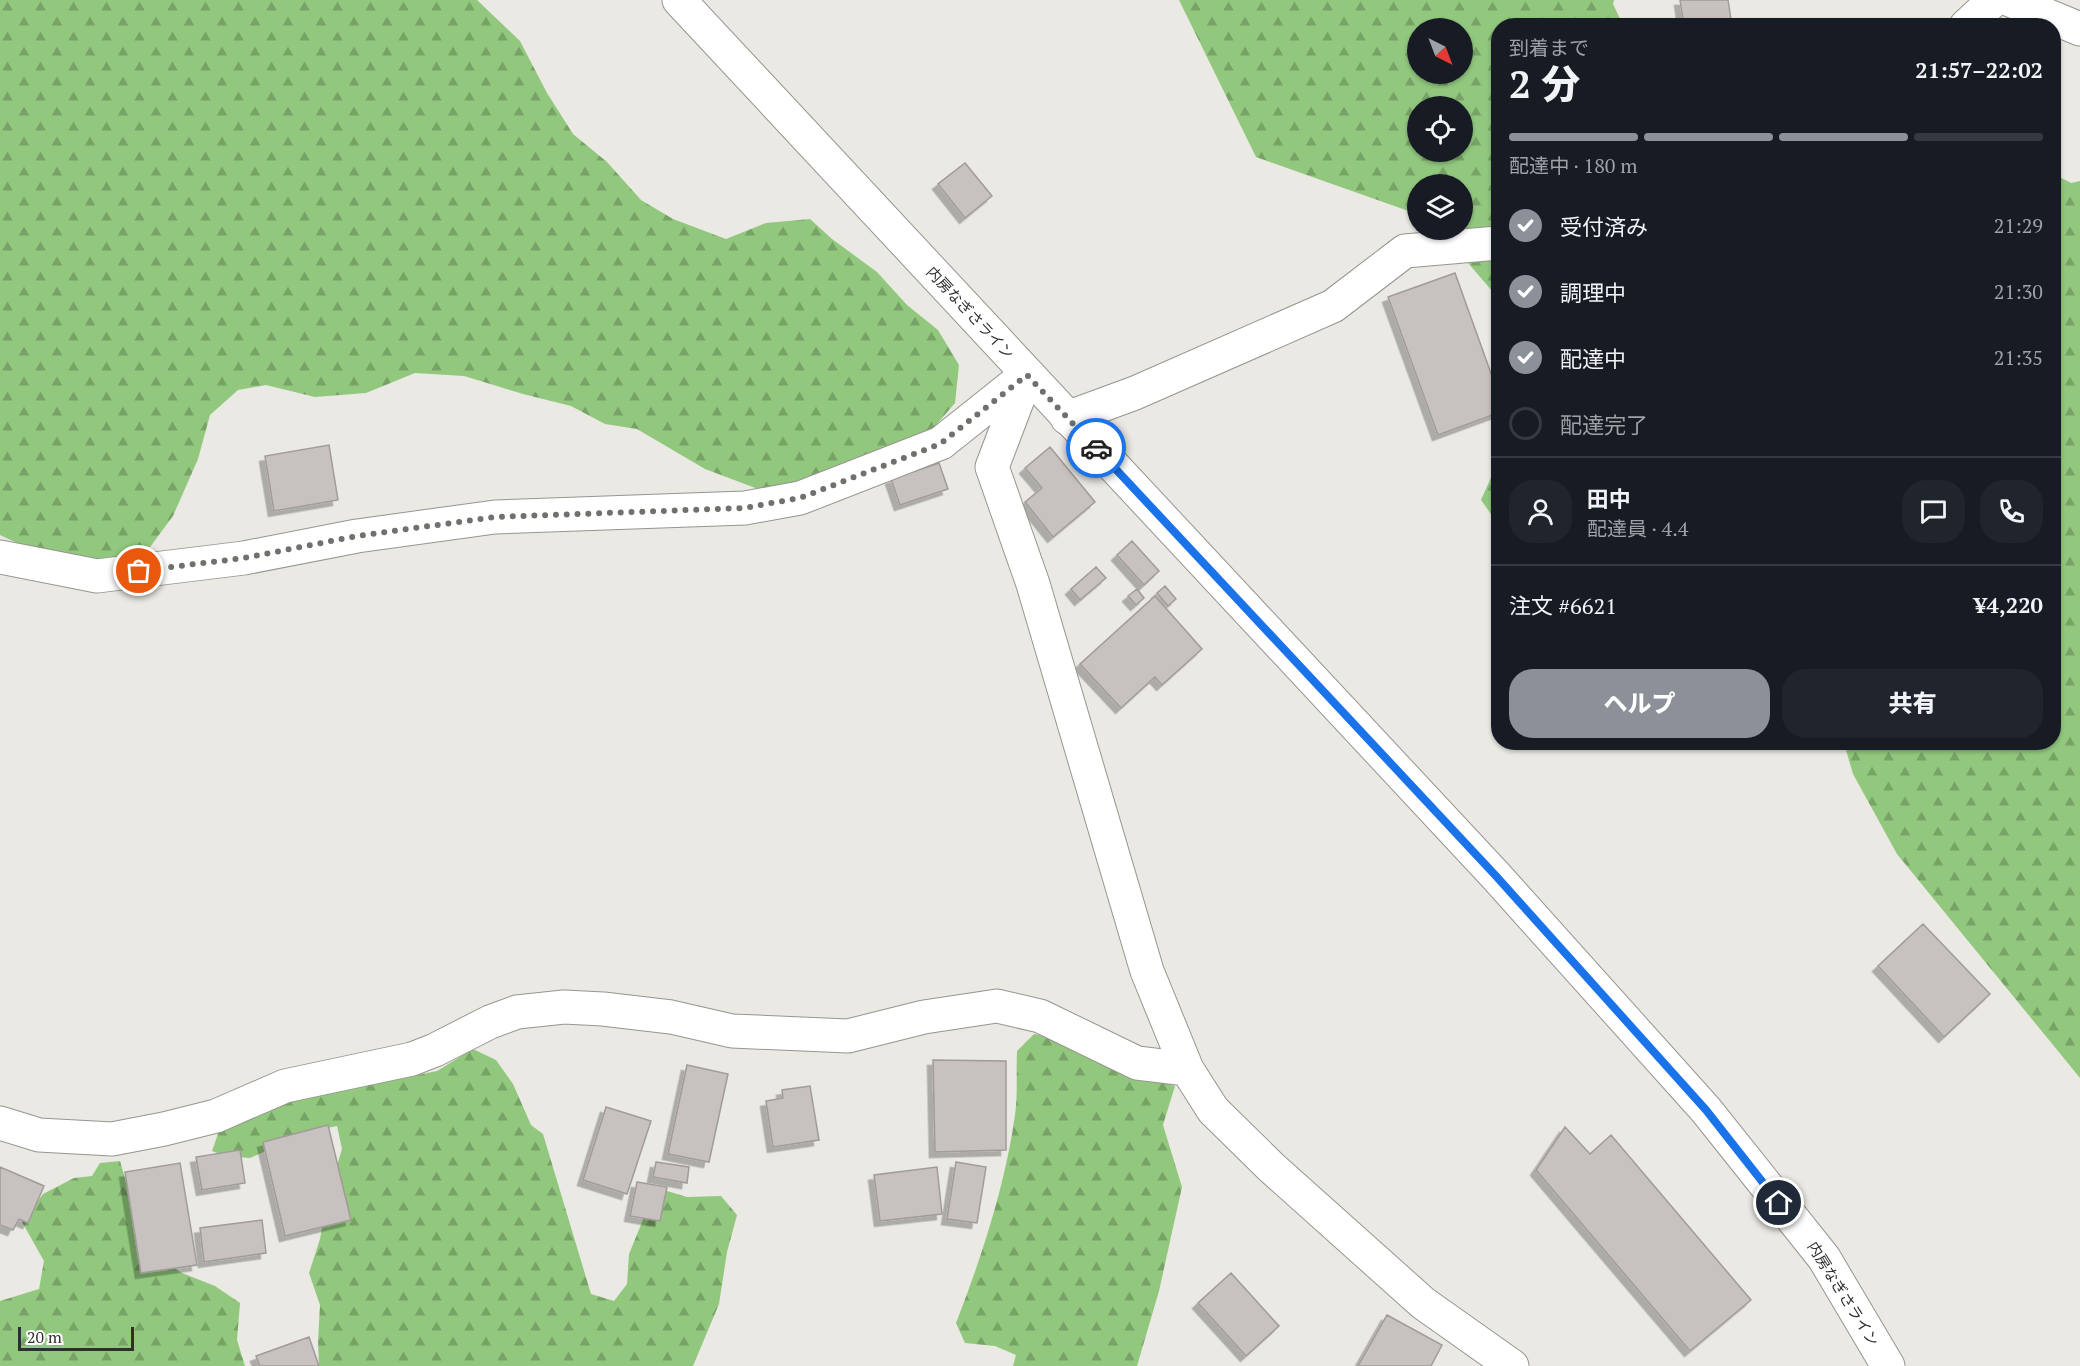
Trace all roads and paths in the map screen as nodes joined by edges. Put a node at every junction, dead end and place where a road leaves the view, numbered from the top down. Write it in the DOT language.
graph roads {
  1 [pos="679,0"];
  2 [pos="1994,0"];
  3 [pos="2010,0"];
  4 [pos="1975,18"];
  5 [pos="2055,18"];
  6 [pos="2061,20"];
  7 [pos="2080,28"];
  8 [pos="1491,244"];
  9 [pos="1027,375"];
  10 [pos="1067,418"];
  11 [pos="0,557"];
  12 [pos="1187,1070"];
  13 [pos="0,1124"];
  14 [pos="1512,1366"];
  15 [pos="1888,1366"];
  1 -- 9 [label="main road, 内房なぎさライン"];
  2 -- 4 [label="main road"];
  3 -- 5 [label="main road"];
  6 -- 7 [label="main road"];
  8 -- 10 [label="main road"];
  9 -- 10 [label="main road, 内房なぎさライン"];
  9 -- 11 [label="main road"];
  9 -- 12 [label="main road"];
  10 -- 15 [label="main road, 内房なぎさライン"];
  12 -- 13 [label="main road"];
  12 -- 14 [label="main road"];
}
